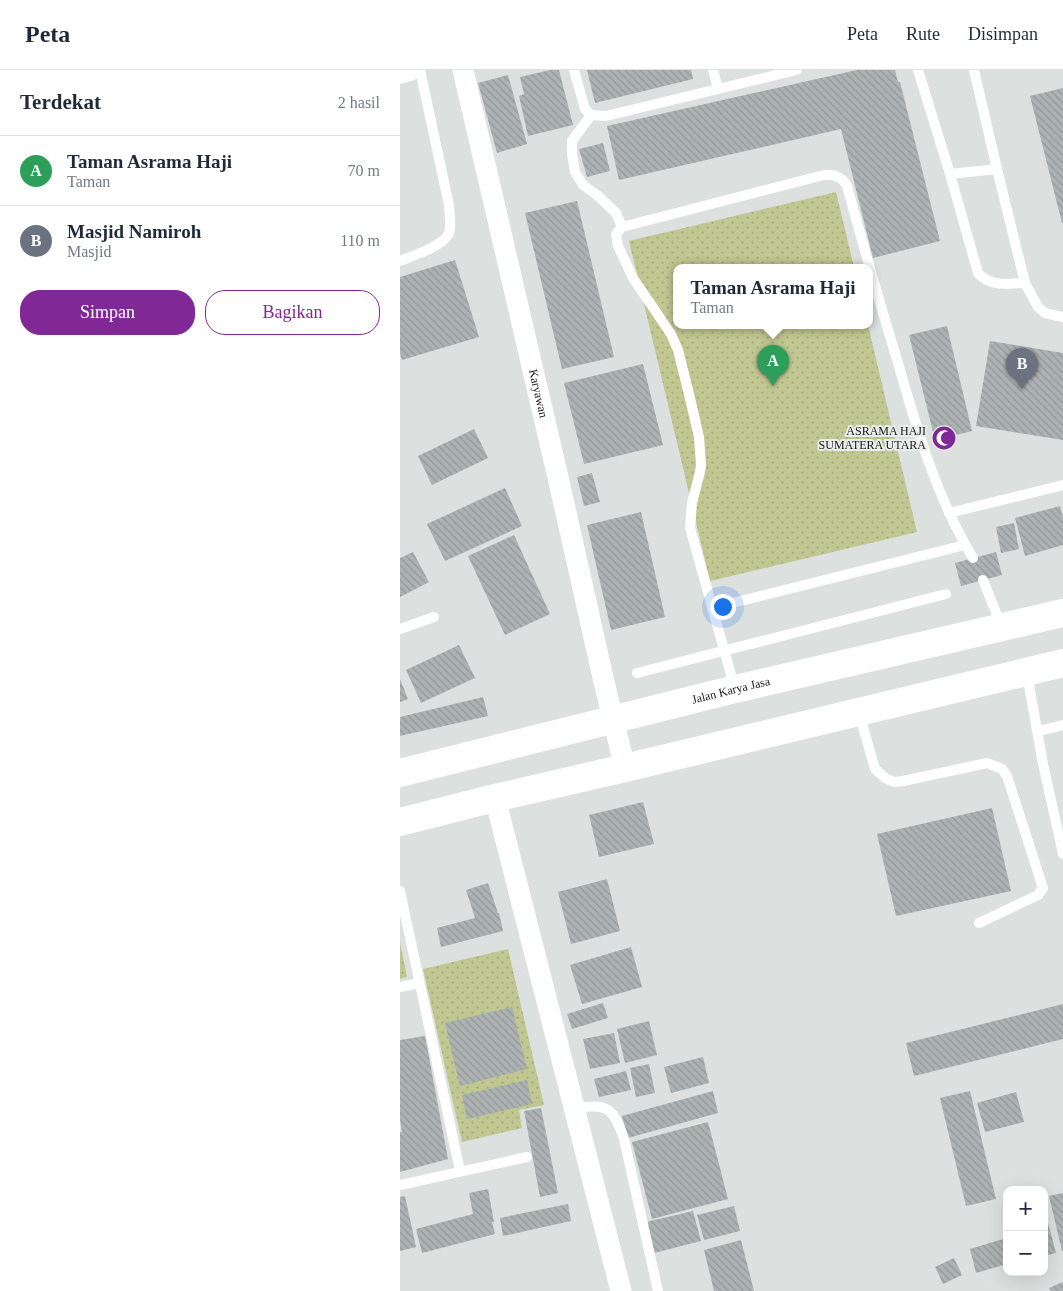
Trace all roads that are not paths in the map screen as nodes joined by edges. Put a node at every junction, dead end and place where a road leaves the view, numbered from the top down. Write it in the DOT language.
graph roads {
  1 [pos="411,70"];
  2 [pos="420,70"];
  3 [pos="463,70"];
  4 [pos="574,70"];
  5 [pos="713,70"];
  6 [pos="797,70"];
  7 [pos="918,70"];
  8 [pos="974,70"];
  9 [pos="400,73"];
  10 [pos="718,90"];
  11 [pos="591,116"];
  12 [pos="996,169"];
  13 [pos="950,174"];
  14 [pos="622,227"];
  15 [pos="400,261"];
  16 [pos="868,264"];
  17 [pos="873,280"];
  18 [pos="1025,283"];
  19 [pos="1063,317"];
  20 [pos="1063,485"];
  21 [pos="949,513"];
  22 [pos="965,545"];
  23 [pos="972,558"];
  24 [pos="982,580"];
  25 [pos="946,594"];
  26 [pos="712,608"];
  27 [pos="1063,612"];
  28 [pos="434,617"];
  29 [pos="1002,627"];
  30 [pos="400,629"];
  31 [pos="724,651"];
  32 [pos="1063,663"];
  33 [pos="1026,672"];
  34 [pos="637,673"];
  35 [pos="735,689"];
  36 [pos="859,712"];
  37 [pos="613,719"];
  38 [pos="1063,725"];
  39 [pos="1038,731"];
  40 [pos="626,768"];
  41 [pos="400,773"];
  42 [pos="495,798"];
  43 [pos="1059,820"];
  44 [pos="400,822"];
  45 [pos="1063,854"];
  46 [pos="400,891"];
  47 [pos="979,923"];
  48 [pos="419,982"];
  49 [pos="400,987"];
  50 [pos="574,1108"];
  51 [pos="527,1157"];
  52 [pos="460,1171"];
  53 [pos="400,1185"];
  54 [pos="621,1291"];
  55 [pos="658,1291"];
  1 -- 9 [label="street"];
  2 -- 15 [label="lane"];
  3 -- 37 [label="street, Karyawan"];
  4 -- 11 [label="lane"];
  5 -- 10 [label="lane"];
  6 -- 10 [label="lane"];
  7 -- 13 [label="lane"];
  8 -- 12 [label="lane"];
  10 -- 11 [label="lane"];
  11 -- 14 [label="lane"];
  12 -- 13 [label="lane"];
  12 -- 18 [label="lane"];
  13 -- 18 [label="lane"];
  14 -- 16 [label="lane"];
  14 -- 26 [label="lane"];
  17 -- 21 [label="lane"];
  18 -- 19 [label="lane"];
  20 -- 21 [label="lane"];
  21 -- 22 [label="lane"];
  22 -- 23 [label="lane"];
  22 -- 26 [label="lane"];
  24 -- 29 [label="lane"];
  25 -- 31 [label="lane"];
  26 -- 31 [label="lane"];
  27 -- 29 [label="highway, Jalan Karya Jasa"];
  28 -- 30 [label="lane"];
  29 -- 35 [label="highway, Jalan Karya Jasa"];
  31 -- 34 [label="lane"];
  31 -- 35 [label="lane"];
  32 -- 33 [label="highway"];
  33 -- 36 [label="highway"];
  33 -- 39 [label="lane"];
  35 -- 37 [label="highway, Jalan Karya Jasa"];
  36 -- 40 [label="highway"];
  36 -- 47 [label="lane"];
  37 -- 40 [label="street, Karyawan"];
  37 -- 41 [label="highway, Jalan Karya Jasa"];
  38 -- 39 [label="lane"];
  39 -- 43 [label="lane"];
  40 -- 42 [label="highway"];
  42 -- 44 [label="highway"];
  42 -- 50 [label="street"];
  43 -- 45 [label="lane"];
  46 -- 48 [label="lane"];
  48 -- 49 [label="lane"];
  48 -- 52 [label="lane"];
  50 -- 54 [label="street"];
  50 -- 55 [label="lane"];
  51 -- 52 [label="lane"];
  52 -- 53 [label="lane"];
}
